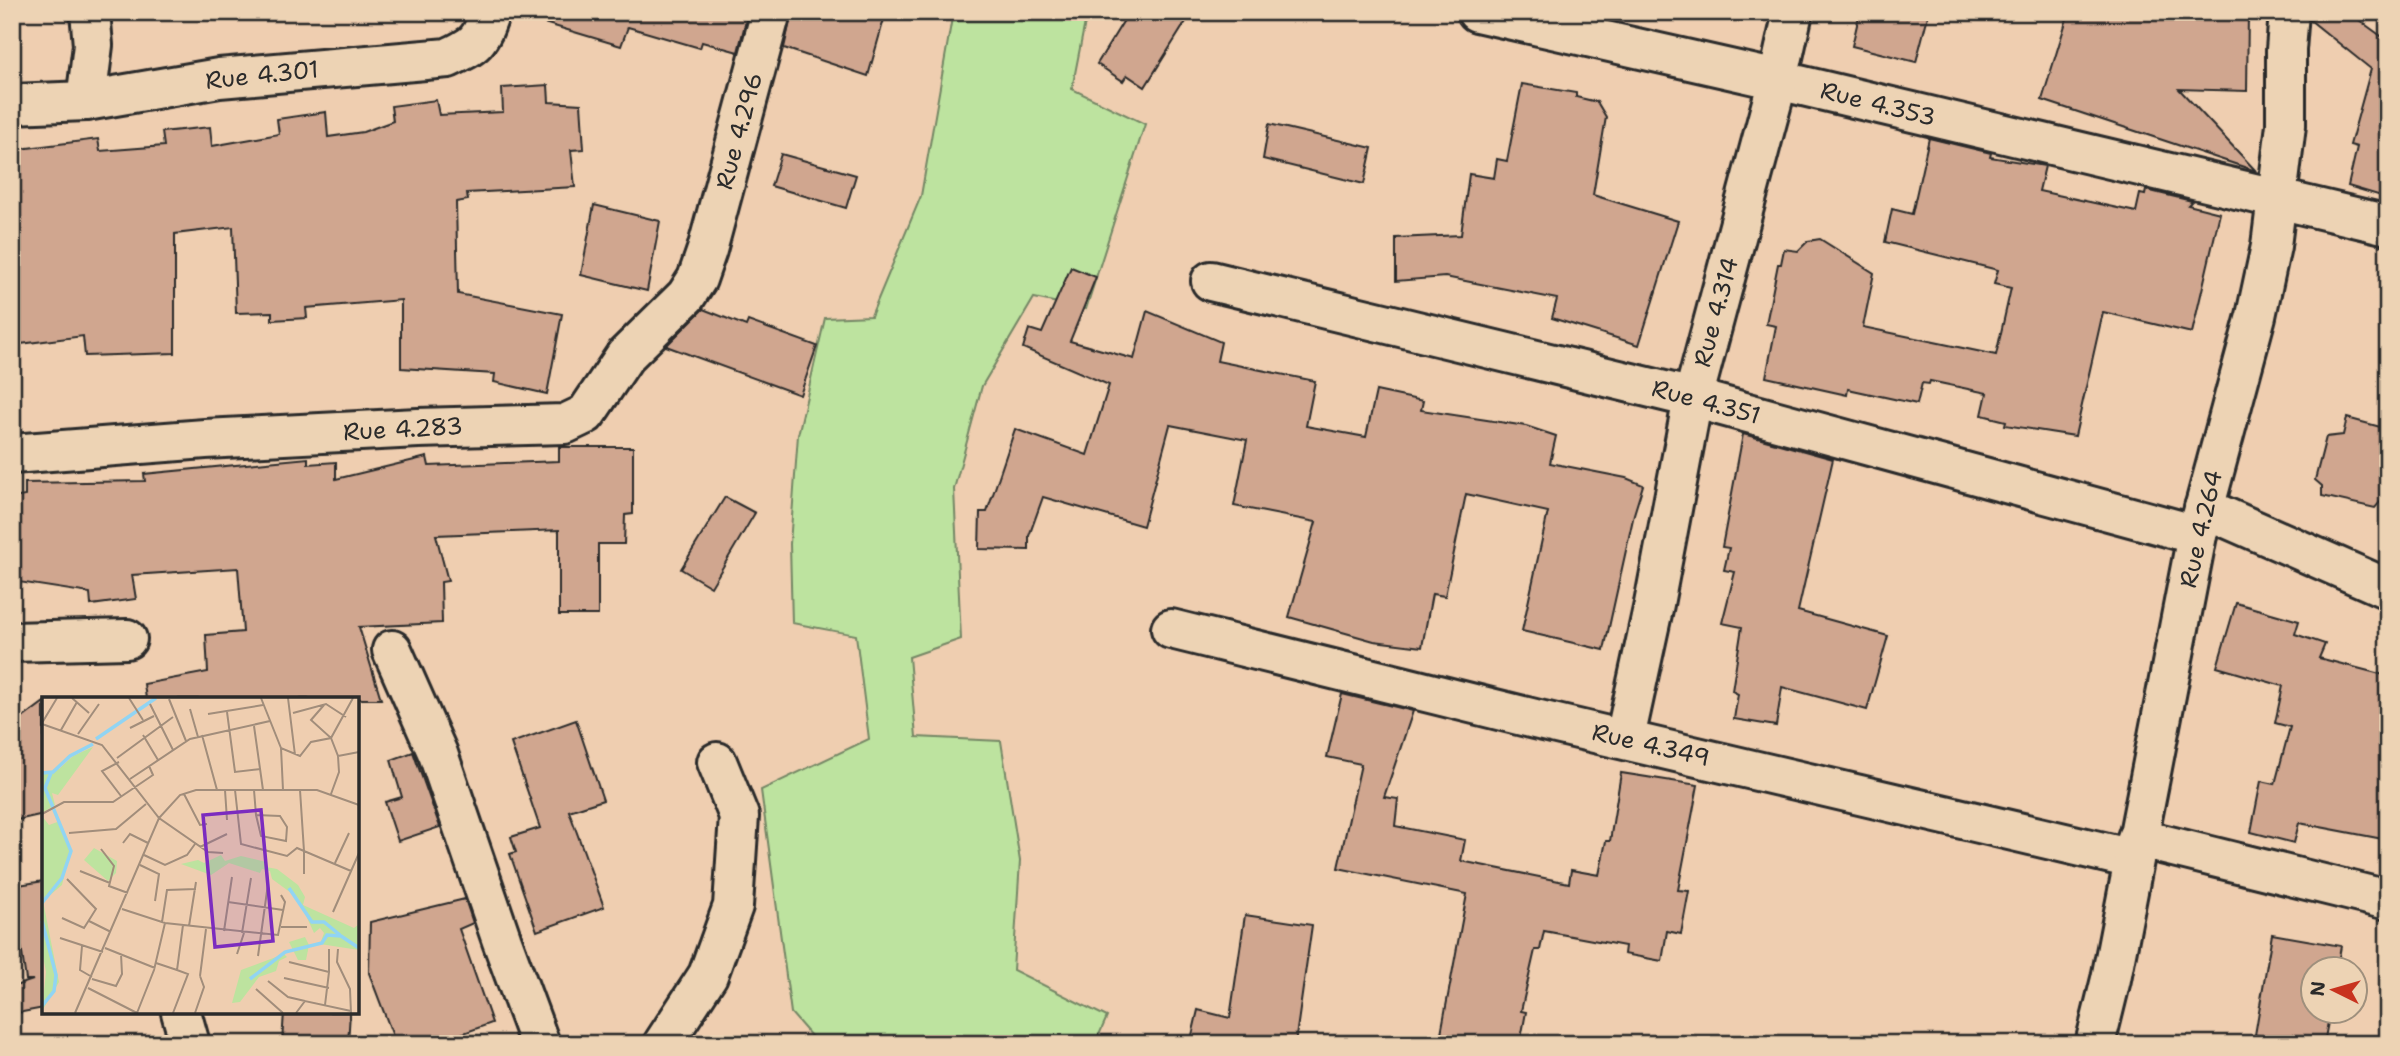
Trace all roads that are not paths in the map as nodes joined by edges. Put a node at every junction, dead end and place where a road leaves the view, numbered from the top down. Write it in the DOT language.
graph roads {
  1 [pos="90,12"];
  2 [pos="490,12"];
  3 [pos="771,12"];
  4 [pos="1477,12"];
  5 [pos="1793,12"];
  6 [pos="2289,12"];
  7 [pos="1778,80"];
  8 [pos="86,102"];
  9 [pos="12,104"];
  10 [pos="2277,200"];
  11 [pos="2388,225"];
  12 [pos="707,250"];
  13 [pos="1211,281"];
  14 [pos="1693,398"];
  15 [pos="12,454"];
  16 [pos="2201,522"];
  17 [pos="2388,589"];
  18 [pos="1171,629"];
  19 [pos="127,639"];
  20 [pos="12,642"];
  21 [pos="392,650"];
  22 [pos="1625,738"];
  23 [pos="717,762"];
  24 [pos="2135,849"];
  25 [pos="2388,901"];
  26 [pos="182,1014"];
  27 [pos="190,1044"];
  28 [pos="540,1044"];
  29 [pos="663,1044"];
  30 [pos="2095,1044"];
  1 -- 8 [label="street"];
  2 -- 8 [label="street, Rue 4.301"];
  3 -- 12 [label="street, Rue 4.296"];
  4 -- 7 [label="street, Rue 4.353"];
  5 -- 7 [label="street, Rue 4.314"];
  6 -- 10 [label="street, Rue 4.264"];
  7 -- 10 [label="street, Rue 4.353"];
  7 -- 14 [label="street, Rue 4.314"];
  8 -- 9 [label="street, Rue 4.301"];
  10 -- 11 [label="street, Rue 4.353"];
  10 -- 16 [label="street, Rue 4.264"];
  12 -- 15 [label="street, Rue 4.283"];
  13 -- 14 [label="street, Rue 4.351"];
  14 -- 16 [label="street, Rue 4.351"];
  14 -- 22 [label="street, Rue 4.314"];
  16 -- 17 [label="street, Rue 4.351"];
  16 -- 24 [label="street, Rue 4.264"];
  18 -- 22 [label="street, Rue 4.349"];
  19 -- 20 [label="street"];
  21 -- 28 [label="street"];
  22 -- 24 [label="street, Rue 4.349"];
  23 -- 29 [label="street"];
  24 -- 25 [label="street, Rue 4.349"];
  24 -- 30 [label="street, Rue 4.264"];
  26 -- 27 [label="street"];
}
